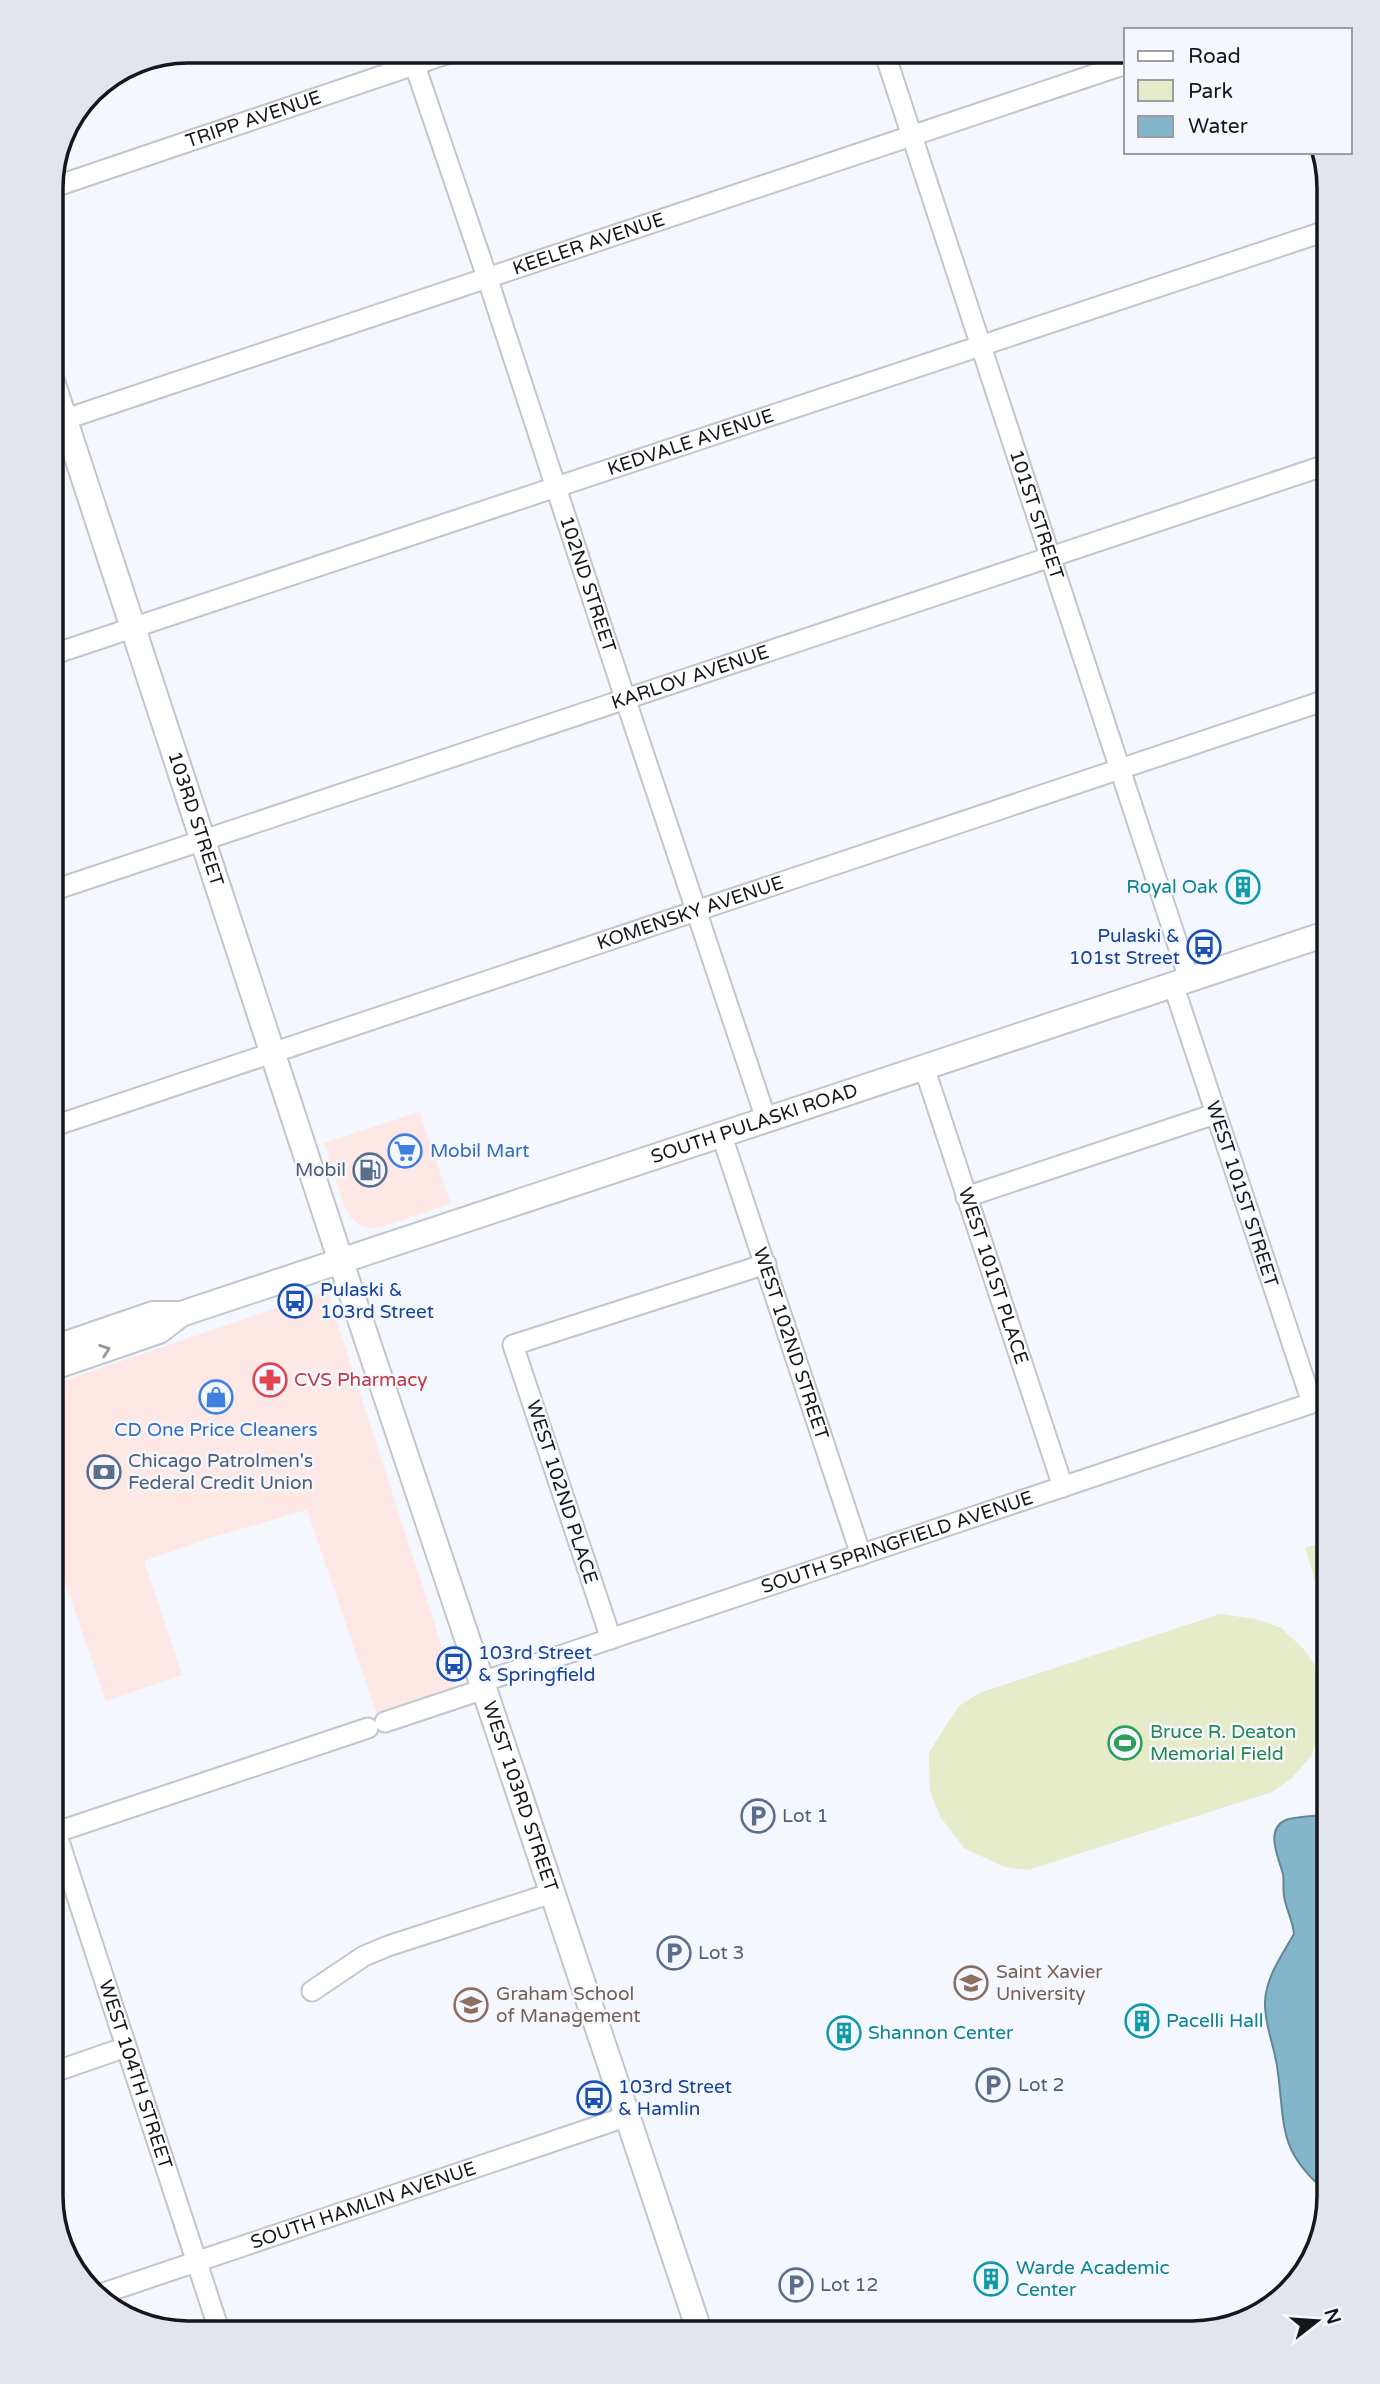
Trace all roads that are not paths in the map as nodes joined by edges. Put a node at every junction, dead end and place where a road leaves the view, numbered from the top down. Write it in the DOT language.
graph roads {
  1 [pos="398,63"];
  2 [pos="414,63"];
  3 [pos="888,63"];
  4 [pos="1124,65"];
  5 [pos="912,135"];
  6 [pos="63,184"];
  7 [pos="1317,234"];
  8 [pos="487,277"];
  9 [pos="981,346"];
  10 [pos="63,419"];
  11 [pos="63,435"];
  12 [pos="1317,468"];
  13 [pos="555,488"];
  14 [pos="1051,557"];
  15 [pos="133,628"];
  16 [pos="63,651"];
  17 [pos="625,698"];
  18 [pos="1317,703"];
  19 [pos="1121,769"];
  20 [pos="203,840"];
  21 [pos="63,887"];
  22 [pos="696,911"];
  23 [pos="1317,937"];
  24 [pos="1181,981"];
  25 [pos="273,1053"];
  26 [pos="923,1067"];
  27 [pos="1215,1114"];
  28 [pos="766,1119"];
  29 [pos="63,1123"];
  30 [pos="721,1133"];
  31 [pos="966,1197"];
  32 [pos="341,1260"];
  33 [pos="766,1264"];
  34 [pos="181,1314"];
  35 [pos="63,1345"];
  36 [pos="63,1364"];
  37 [pos="1312,1403"];
  38 [pos="1063,1487"];
  39 [pos="861,1555"];
  40 [pos="611,1639"];
  41 [pos="483,1686"];
  42 [pos="63,1825"];
  43 [pos="63,1861"];
  44 [pos="552,1893"];
  45 [pos="312,1991"];
  46 [pos="126,2047"];
  47 [pos="63,2069"];
  48 [pos="628,2116"];
  49 [pos="196,2262"];
  50 [pos="108,2292"];
  51 [pos="216,2321"];
  52 [pos="696,2321"];
  1 -- 6 [label="street, TRIPP AVENUE"];
  2 -- 8 [label="street, 102ND STREET"];
  3 -- 5 [label="street, 101ST STREET"];
  4 -- 5 [label="street, KEELER AVENUE"];
  5 -- 8 [label="street, KEELER AVENUE"];
  5 -- 9 [label="street, 101ST STREET"];
  7 -- 9 [label="street, KEDVALE AVENUE"];
  8 -- 10 [label="street, KEELER AVENUE"];
  8 -- 13 [label="street, 102ND STREET"];
  9 -- 13 [label="street, KEDVALE AVENUE"];
  9 -- 14 [label="street, 101ST STREET"];
  11 -- 15 [label="main road, 103RD STREET"];
  12 -- 14 [label="street, KARLOV AVENUE"];
  13 -- 15 [label="street, KEDVALE AVENUE"];
  13 -- 17 [label="street, 102ND STREET"];
  14 -- 17 [label="street, KARLOV AVENUE"];
  14 -- 19 [label="street, 101ST STREET"];
  15 -- 16 [label="street, KEDVALE AVENUE"];
  15 -- 20 [label="main road, 103RD STREET"];
  17 -- 20 [label="street, KARLOV AVENUE"];
  17 -- 22 [label="street, 102ND STREET"];
  18 -- 19 [label="street, KOMENSKY AVENUE"];
  19 -- 22 [label="street, KOMENSKY AVENUE"];
  19 -- 24 [label="street, 101ST STREET"];
  20 -- 21 [label="street, KARLOV AVENUE"];
  20 -- 25 [label="main road, 103RD STREET"];
  22 -- 25 [label="street, KOMENSKY AVENUE"];
  22 -- 28 [label="street, 102ND STREET"];
  23 -- 24 [label="main road, SOUTH PULASKI ROAD"];
  24 -- 26 [label="main road, SOUTH PULASKI ROAD"];
  24 -- 27 [label="street, WEST 101ST STREET"];
  25 -- 29 [label="street, KOMENSKY AVENUE"];
  25 -- 32 [label="main road, 103RD STREET"];
  26 -- 28 [label="main road, SOUTH PULASKI ROAD"];
  26 -- 31 [label="street, WEST 101ST PLACE"];
  27 -- 31 [label="street"];
  27 -- 37 [label="street, WEST 101ST STREET"];
  28 -- 30 [label="main road, SOUTH PULASKI ROAD"];
  30 -- 32 [label="main road, SOUTH PULASKI ROAD"];
  30 -- 33 [label="street, WEST 102ND STREET"];
  31 -- 38 [label="street, WEST 101ST PLACE"];
  32 -- 34 [label="main road, SOUTH PULASKI ROAD"];
  32 -- 41 [label="main road, WEST 103RD STREET"];
  33 -- 39 [label="street, WEST 102ND STREET"];
  33 -- 40 [label="street, WEST 102ND PLACE"];
  34 -- 35 [label="main road, SOUTH PULASKI ROAD"];
  36 -- 34 [label="main road, SOUTH PULASKI ROAD, one-way"];
  37 -- 38 [label="street, SOUTH SPRINGFIELD AVENUE"];
  38 -- 39 [label="street, SOUTH SPRINGFIELD AVENUE"];
  39 -- 40 [label="street, SOUTH SPRINGFIELD AVENUE"];
  40 -- 41 [label="street, SOUTH SPRINGFIELD AVENUE"];
  41 -- 42 [label="street, SOUTH SPRINGFIELD AVENUE"];
  41 -- 44 [label="main road, WEST 103RD STREET"];
  43 -- 46 [label="street, WEST 104TH STREET"];
  44 -- 45 [label="street"];
  44 -- 48 [label="main road, WEST 103RD STREET"];
  46 -- 47 [label="street"];
  46 -- 49 [label="street, WEST 104TH STREET"];
  48 -- 49 [label="street, SOUTH HAMLIN AVENUE"];
  48 -- 52 [label="main road, WEST 103RD STREET"];
  49 -- 50 [label="street, SOUTH HAMLIN AVENUE"];
  49 -- 51 [label="street, WEST 104TH STREET"];
}
